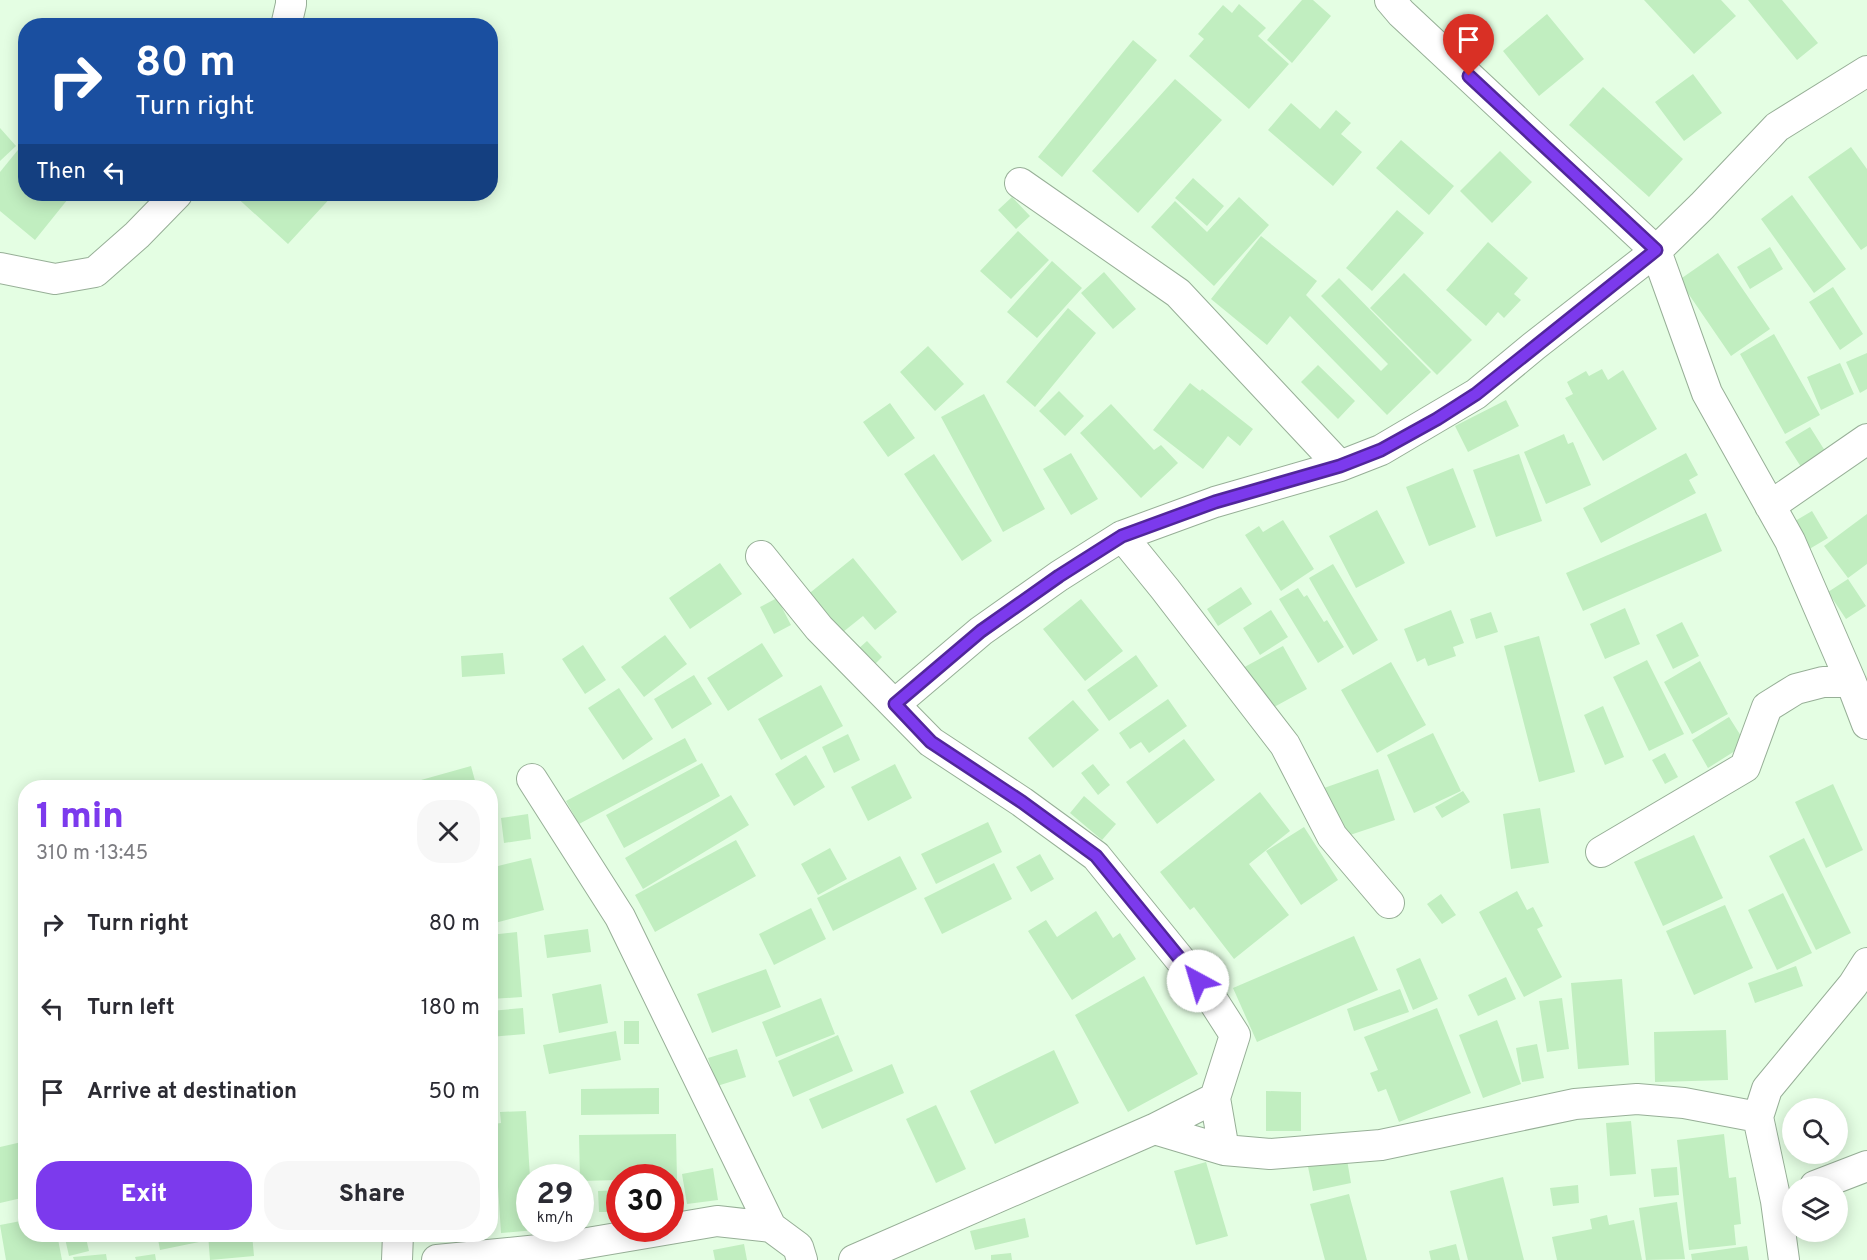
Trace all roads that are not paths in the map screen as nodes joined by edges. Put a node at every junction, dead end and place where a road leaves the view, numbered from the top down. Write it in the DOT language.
graph roads {
  1 [pos="291,0"];
  2 [pos="1390,0"];
  3 [pos="288,18"];
  4 [pos="1867,71"];
  5 [pos="1020,183"];
  6 [pos="170,201"];
  7 [pos="1656,250"];
  8 [pos="0,268"];
  9 [pos="1867,439"];
  10 [pos="1340,466"];
  11 [pos="1770,506"];
  12 [pos="1122,536"];
  13 [pos="761,556"];
  14 [pos="1851,682"];
  15 [pos="895,704"];
  16 [pos="1867,724"];
  17 [pos="532,779"];
  18 [pos="1600,852"];
  19 [pos="1389,903"];
  20 [pos="1867,963"];
  21 [pos="1215,1098"];
  22 [pos="1758,1118"];
  23 [pos="1154,1129"];
  24 [pos="1224,1150"];
  25 [pos="1867,1166"];
  26 [pos="1841,1176"];
  27 [pos="1782,1192"];
  28 [pos="771,1227"];
  29 [pos="398,1242"];
  30 [pos="1784,1242"];
  31 [pos="397,1260"];
  32 [pos="437,1260"];
  33 [pos="802,1260"];
  34 [pos="854,1260"];
  35 [pos="1784,1260"];
  1 -- 3 [label="street"];
  2 -- 7 [label="street"];
  4 -- 7 [label="street"];
  5 -- 10 [label="street"];
  6 -- 8 [label="street"];
  7 -- 10 [label="street"];
  7 -- 11 [label="street"];
  9 -- 11 [label="street"];
  10 -- 12 [label="street"];
  11 -- 14 [label="street"];
  12 -- 15 [label="street"];
  12 -- 19 [label="street"];
  13 -- 15 [label="street"];
  14 -- 16 [label="street"];
  14 -- 18 [label="street"];
  15 -- 21 [label="street"];
  17 -- 28 [label="street"];
  20 -- 22 [label="street"];
  21 -- 23 [label="street"];
  21 -- 24 [label="street"];
  22 -- 24 [label="street"];
  22 -- 27 [label="street"];
  23 -- 24 [label="street"];
  23 -- 34 [label="street"];
  25 -- 26 [label="street"];
  28 -- 32 [label="street"];
  28 -- 33 [label="street"];
  29 -- 31 [label="street"];
  30 -- 35 [label="street"];
}
